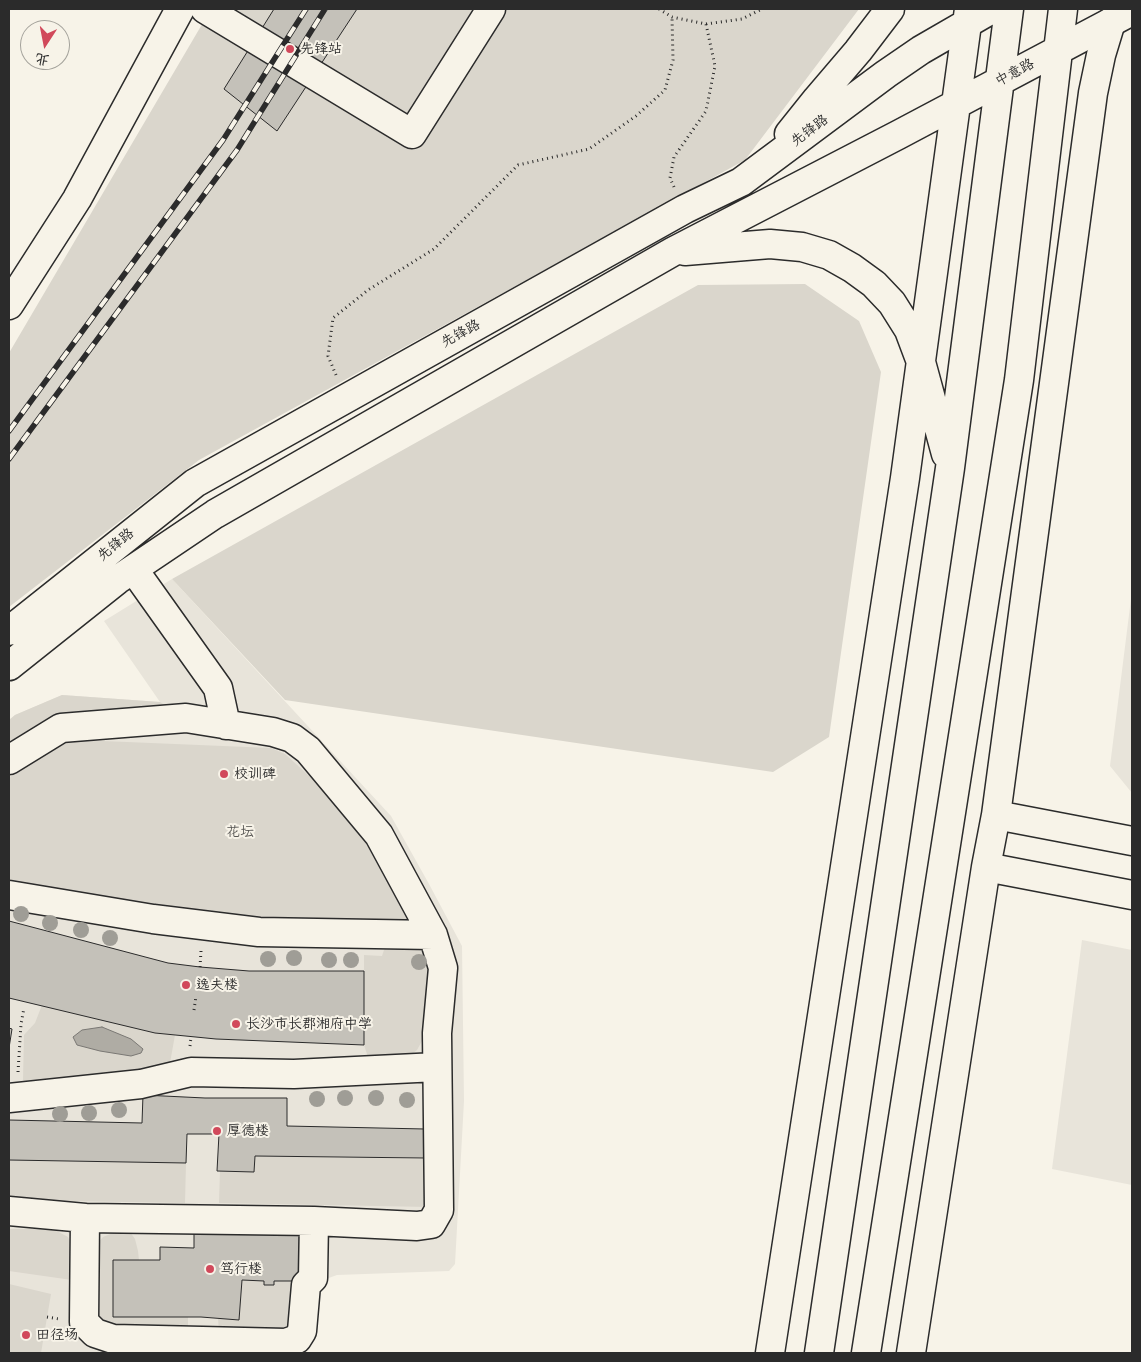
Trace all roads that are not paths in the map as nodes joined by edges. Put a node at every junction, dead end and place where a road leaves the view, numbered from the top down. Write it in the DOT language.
graph roads {
  1 [pos="180,9"];
  2 [pos="205,9"];
  3 [pos="490,9"];
  4 [pos="890,9"];
  5 [pos="992,9"];
  6 [pos="1010,9"];
  7 [pos="1063,9"];
  8 [pos="1119,14"];
  9 [pos="968,16"];
  10 [pos="1058,50"];
  11 [pos="1000,81"];
  12 [pos="956,104"];
  13 [pos="898,135"];
  14 [pos="767,163"];
  15 [pos="674,251"];
  16 [pos="9,305"];
  17 [pos="920,362"];
  18 [pos="950,468"];
  19 [pos="134,570"];
  20 [pos="9,631"];
  21 [pos="9,666"];
  22 [pos="226,725"];
  23 [pos="9,760"];
  24 [pos="996,815"];
  25 [pos="1132,841"];
  26 [pos="986,867"];
  27 [pos="9,895"];
  28 [pos="1132,895"];
  29 [pos="433,935"];
  30 [pos="437,1067"];
  31 [pos="13,1098"];
  32 [pos="9,1211"];
  33 [pos="85,1218"];
  34 [pos="314,1221"];
  35 [pos="202,1347"];
  36 [pos="770,1353"];
  37 [pos="819,1353"];
  38 [pos="866,1353"];
  39 [pos="911,1353"];
  1 -- 16 [label="main road"];
  2 -- 3 [label="main road"];
  4 -- 14 [label="main road"];
  5 -- 9 [label="main road"];
  6 -- 11 [label="main road"];
  7 -- 10 [label="main road"];
  8 -- 10 [label="main road, 中意路"];
  8 -- 24 [label="main road"];
  9 -- 12 [label="main road"];
  9 -- 14 [label="main road, 先锋路"];
  10 -- 11 [label="main road, 中意路"];
  10 -- 38 [label="main road"];
  11 -- 12 [label="main road, 中意路"];
  11 -- 18 [label="main road"];
  12 -- 13 [label="main road, 中意路"];
  12 -- 17 [label="main road"];
  13 -- 15 [label="main road, 先锋路"];
  14 -- 20 [label="main road, 先锋路"];
  15 -- 17 [label="main road"];
  15 -- 19 [label="main road, 先锋路"];
  17 -- 18 [label="main road"];
  17 -- 36 [label="main road"];
  18 -- 37 [label="main road"];
  19 -- 21 [label="main road, 先锋路"];
  19 -- 22 [label="main road"];
  22 -- 23 [label="main road"];
  22 -- 29 [label="main road"];
  24 -- 25 [label="main road"];
  24 -- 26 [label="main road"];
  26 -- 28 [label="main road"];
  26 -- 39 [label="main road"];
  27 -- 29 [label="main road"];
  29 -- 30 [label="main road"];
  30 -- 31 [label="main road"];
  30 -- 34 [label="main road"];
  32 -- 33 [label="main road"];
  33 -- 34 [label="main road"];
  33 -- 35 [label="main road"];
  34 -- 35 [label="main road"];
}
